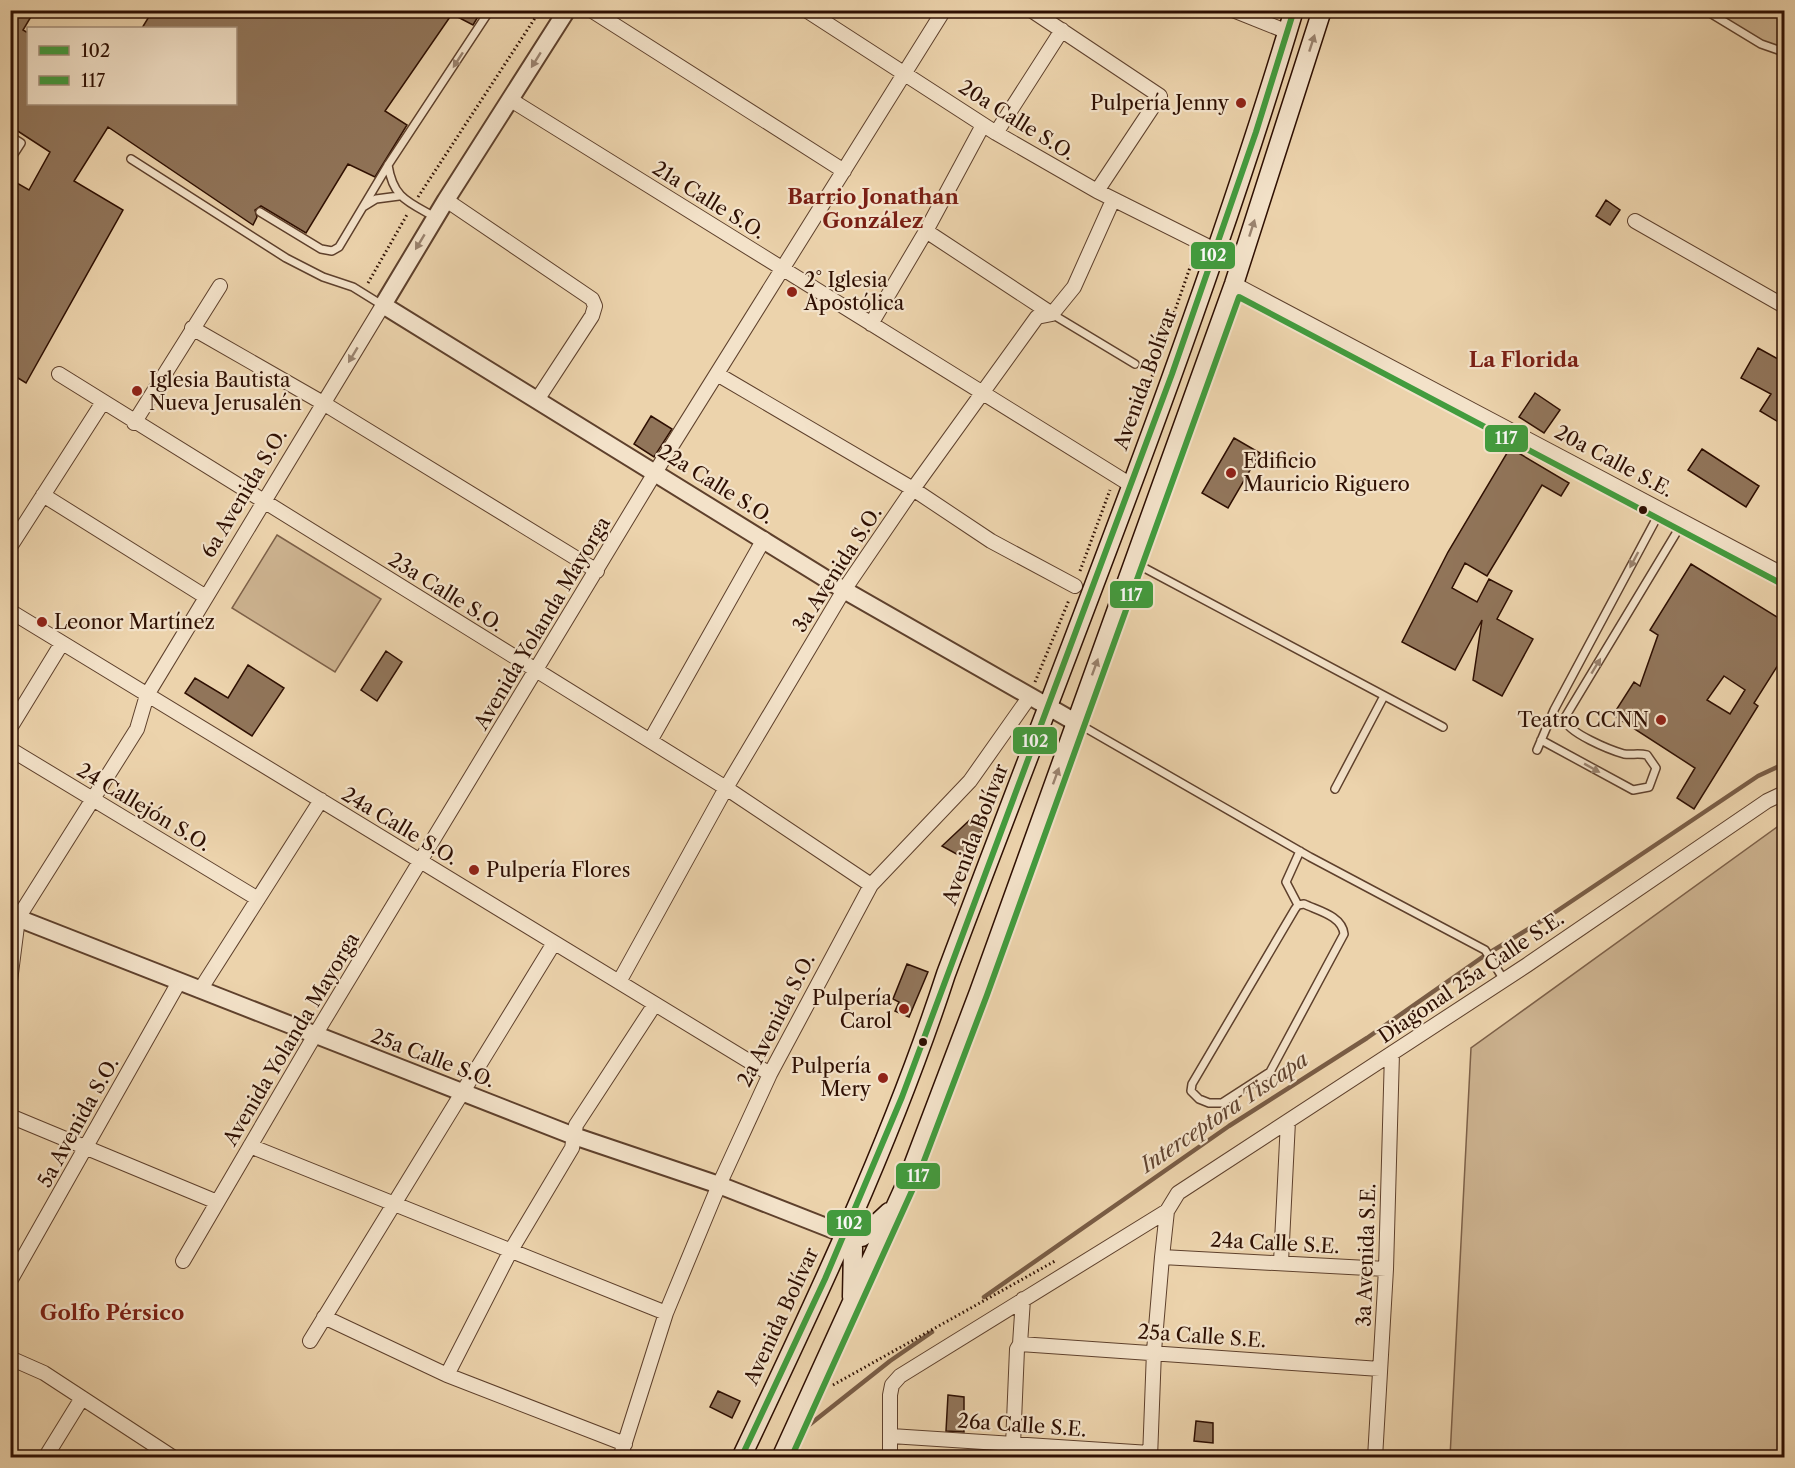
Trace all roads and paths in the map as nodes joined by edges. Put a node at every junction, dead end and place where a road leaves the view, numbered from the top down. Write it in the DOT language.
graph roads {
  1 [pos="490,10"];
  2 [pos="540,10"];
  3 [pos="591,10"];
  4 [pos="806,10"];
  5 [pos="944,10"];
  6 [pos="1031,10"];
  7 [pos="1233,10"];
  8 [pos="1294,10"];
  9 [pos="1322,10"];
  10 [pos="1705,10"];
  11 [pos="559,13"];
  12 [pos="1062,30"];
  13 [pos="1288,32"];
  14 [pos="1785,52"];
  15 [pos="904,72"];
  16 [pos="511,100"];
  17 [pos="983,125"];
  18 [pos="996,133"];
  19 [pos="10,136"];
  20 [pos="131,159"];
  21 [pos="10,160"];
  22 [pos="388,165"];
  23 [pos="844,171"];
  24 [pos="1097,191"];
  25 [pos="399,196"];
  26 [pos="446,200"];
  27 [pos="1113,200"];
  28 [pos="414,204"];
  29 [pos="363,207"];
  30 [pos="260,213"];
  31 [pos="435,217"];
  32 [pos="1635,221"];
  33 [pos="926,231"];
  34 [pos="1207,246"];
  35 [pos="782,268"];
  36 [pos="1234,284"];
  37 [pos="219,286"];
  38 [pos="362,293"];
  39 [pos="383,306"];
  40 [pos="1785,306"];
  41 [pos="1052,314"];
  42 [pos="872,324"];
  43 [pos="192,328"];
  44 [pos="1135,364"];
  45 [pos="58,374"];
  46 [pos="717,374"];
  47 [pos="1149,386"];
  48 [pos="983,393"];
  49 [pos="537,400"];
  50 [pos="102,402"];
  51 [pos="323,404"];
  52 [pos="134,423"];
  53 [pos="656,471"];
  54 [pos="1124,481"];
  55 [pos="913,489"];
  56 [pos="43,495"];
  57 [pos="264,502"];
  58 [pos="1662,508"];
  59 [pos="1684,520"];
  60 [pos="764,539"];
  61 [pos="10,547"];
  62 [pos="1133,562"];
  63 [pos="597,571"];
  64 [pos="1785,575"];
  65 [pos="1075,585"];
  66 [pos="844,590"];
  67 [pos="206,597"];
  68 [pos="10,611"];
  69 [pos="62,643"];
  70 [pos="536,671"];
  71 [pos="147,694"];
  72 [pos="1030,696"];
  73 [pos="1384,696"];
  74 [pos="1047,705"];
  75 [pos="1075,722"];
  76 [pos="1443,727"];
  77 [pos="10,728"];
  78 [pos="1541,740"];
  79 [pos="650,741"];
  80 [pos="10,749"];
  81 [pos="1537,750"];
  82 [pos="726,788"];
  83 [pos="1335,789"];
  84 [pos="1785,793"];
  85 [pos="93,799"];
  86 [pos="321,800"];
  87 [pos="1300,851"];
  88 [pos="420,861"];
  89 [pos="871,885"];
  90 [pos="258,899"];
  91 [pos="1298,905"];
  92 [pos="14,916"];
  93 [pos="554,943"];
  94 [pos="1504,980"];
  95 [pos="10,981"];
  96 [pos="179,982"];
  97 [pos="619,982"];
  98 [pos="200,990"];
  99 [pos="655,1004"];
  100 [pos="315,1035"];
  101 [pos="1392,1053"];
  102 [pos="770,1074"];
  103 [pos="463,1092"];
  104 [pos="10,1116"];
  105 [pos="1288,1121"];
  106 [pos="574,1136"];
  107 [pos="250,1146"];
  108 [pos="85,1149"];
  109 [pos="719,1185"];
  110 [pos="217,1202"];
  111 [pos="394,1204"];
  112 [pos="896,1204"];
  113 [pos="1167,1211"];
  114 [pos="844,1234"];
  115 [pos="510,1252"];
  116 [pos="1063,1257"];
  117 [pos="1162,1257"];
  118 [pos="183,1261"];
  119 [pos="1281,1262"];
  120 [pos="1386,1269"];
  121 [pos="10,1281"];
  122 [pos="1023,1299"];
  123 [pos="852,1305"];
  124 [pos="666,1313"];
  125 [pos="324,1317"];
  126 [pos="310,1341"];
  127 [pos="1020,1344"];
  128 [pos="1154,1352"];
  129 [pos="10,1358"];
  130 [pos="1380,1369"];
  131 [pos="447,1376"];
  132 [pos="82,1398"];
  133 [pos="806,1404"];
  134 [pos="891,1436"];
  135 [pos="1013,1445"];
  136 [pos="622,1451"];
  137 [pos="743,1453"];
  138 [pos="1150,1455"];
  139 [pos="45,1458"];
  140 [pos="174,1458"];
  141 [pos="781,1458"];
  142 [pos="890,1458"];
  143 [pos="1375,1458"];
  1 -- 22 [label="lane, one-way"];
  2 -- 28 [label="path"];
  3 -- 23 [label="street"];
  4 -- 15 [label="street, 20a Calle S.O."];
  5 -- 15 [label="street, Avenida Yolanda Mayorga"];
  6 -- 12 [label="street"];
  7 -- 13 [label="street"];
  8 -- 13 [label="main road, Avenida Bolívar"];
  36 -- 9 [label="main road, one-way"];
  10 -- 14 [label="lane"];
  11 -- 16 [label="street, 6a Avenida S.O., one-way"];
  12 -- 18 [label="street"];
  12 -- 24 [label="street"];
  13 -- 34 [label="main road, Avenida Bolívar"];
  15 -- 17 [label="street, 20a Calle S.O."];
  15 -- 23 [label="street, Avenida Yolanda Mayorga"];
  16 -- 26 [label="street, 6a Avenida S.O."];
  16 -- 35 [label="street, 21a Calle S.O."];
  17 -- 18 [label="street, 20a Calle S.O."];
  17 -- 33 [label="street"];
  18 -- 24 [label="street, 20a Calle S.O."];
  19 -- 21 [label="lane"];
  20 -- 38 [label="lane"];
  22 -- 25 [label="lane"];
  22 -- 29 [label="lane"];
  23 -- 35 [label="street, Avenida Yolanda Mayorga"];
  24 -- 27 [label="street, 20a Calle S.O."];
  25 -- 28 [label="lane"];
  25 -- 29 [label="lane"];
  26 -- 31 [label="street, 6a Avenida S.O."];
  26 -- 49 [label="street"];
  27 -- 34 [label="street, 20a Calle S.O."];
  27 -- 41 [label="street, 3a Avenida S.O."];
  28 -- 31 [label="lane"];
  28 -- 38 [label="path"];
  29 -- 30 [label="lane"];
  31 -- 39 [label="street, 6a Avenida S.O., one-way"];
  32 -- 40 [label="street"];
  33 -- 41 [label="street"];
  33 -- 42 [label="street"];
  34 -- 47 [label="path"];
  34 -- 54 [label="main road, Avenida Bolívar"];
  35 -- 42 [label="street, 21a Calle S.O."];
  35 -- 46 [label="street, Avenida Yolanda Mayorga"];
  36 -- 58 [label="street, 20a Calle S.E."];
  36 -- 62 [label="main road"];
  37 -- 43 [label="street"];
  38 -- 39 [label="lane"];
  39 -- 49 [label="street, 22a Calle S.O."];
  39 -- 51 [label="street, 6a Avenida S.O., one-way"];
  41 -- 44 [label="lane"];
  41 -- 48 [label="street, 3a Avenida S.O."];
  42 -- 48 [label="street, 21a Calle S.O."];
  43 -- 51 [label="street"];
  43 -- 52 [label="street"];
  45 -- 50 [label="street, 23a Calle S.O."];
  46 -- 53 [label="street, Avenida Yolanda Mayorga"];
  46 -- 55 [label="street"];
  48 -- 54 [label="street, 21a Calle S.O."];
  48 -- 55 [label="street, 3a Avenida S.O."];
  49 -- 53 [label="street, 22a Calle S.O."];
  50 -- 52 [label="street, 23a Calle S.O."];
  50 -- 56 [label="street"];
  51 -- 57 [label="street, 6a Avenida S.O."];
  51 -- 63 [label="street"];
  52 -- 57 [label="street, 23a Calle S.O."];
  53 -- 60 [label="street, 22a Calle S.O."];
  53 -- 63 [label="street, Avenida Yolanda Mayorga"];
  54 -- 65 [label="path"];
  54 -- 74 [label="main road, Avenida Bolívar"];
  55 -- 65 [label="street"];
  55 -- 66 [label="street, 3a Avenida S.O."];
  56 -- 61 [label="street"];
  56 -- 67 [label="street"];
  57 -- 67 [label="street, 6a Avenida S.O."];
  57 -- 70 [label="street, 23a Calle S.O."];
  58 -- 59 [label="street, 20a Calle S.E."];
  58 -- 78 [label="lane, one-way"];
  59 -- 64 [label="street, 20a Calle S.E."];
  78 -- 59 [label="lane, one-way"];
  60 -- 66 [label="street, 22a Calle S.O."];
  60 -- 79 [label="street"];
  62 -- 73 [label="lane"];
  75 -- 62 [label="main road, one-way"];
  63 -- 70 [label="street, Avenida Yolanda Mayorga"];
  65 -- 72 [label="path"];
  66 -- 72 [label="street, 22a Calle S.O."];
  66 -- 82 [label="street, 3a Avenida S.O."];
  67 -- 71 [label="street, 6a Avenida S.O."];
  68 -- 69 [label="street, 24a Calle S.O."];
  69 -- 71 [label="street, 24a Calle S.O."];
  69 -- 77 [label="street"];
  70 -- 79 [label="street, 23a Calle S.O."];
  70 -- 88 [label="street, Avenida Yolanda Mayorga"];
  71 -- 85 [label="street, 6a Avenida S.O."];
  71 -- 86 [label="street, 24a Calle S.O."];
  72 -- 74 [label="street"];
  72 -- 89 [label="street, 2a Avenida S.O."];
  73 -- 76 [label="lane"];
  73 -- 83 [label="lane"];
  74 -- 75 [label="street"];
  74 -- 114 [label="main road, Avenida Bolívar"];
  75 -- 87 [label="lane"];
  112 -- 75 [label="main road, one-way"];
  78 -- 81 [label="lane"];
  79 -- 82 [label="street, 23a Calle S.O."];
  80 -- 85 [label="street, 24 Callejón S.O."];
  82 -- 89 [label="street, 23a Calle S.O."];
  82 -- 97 [label="street, 3a Avenida S.O."];
  84 -- 94 [label="street, Diagonal 25a Calle S.E."];
  85 -- 90 [label="street, 24 Callejón S.O."];
  85 -- 92 [label="street, 6a Avenida S.O."];
  86 -- 88 [label="street, 24a Calle S.O."];
  86 -- 90 [label="street"];
  87 -- 91 [label="lane"];
  87 -- 94 [label="lane"];
  88 -- 93 [label="street, 24a Calle S.O."];
  88 -- 100 [label="street, Avenida Yolanda Mayorga"];
  89 -- 102 [label="street, 2a Avenida S.O."];
  90 -- 98 [label="street"];
  91 -- 91 [label="lane"];
  92 -- 95 [label="street, 6a Avenida S.O."];
  92 -- 96 [label="street, 25a Calle S.O."];
  93 -- 97 [label="street, 24a Calle S.O."];
  93 -- 103 [label="street"];
  94 -- 101 [label="street, Diagonal 25a Calle S.E."];
  96 -- 98 [label="street, 25a Calle S.O."];
  96 -- 108 [label="street, 5a Avenida S.O."];
  97 -- 99 [label="street, 24a Calle S.O."];
  98 -- 100 [label="street, 25a Calle S.O."];
  99 -- 102 [label="street, 24a Calle S.O."];
  99 -- 106 [label="street"];
  100 -- 103 [label="street, 25a Calle S.O."];
  100 -- 107 [label="street, Avenida Yolanda Mayorga"];
  101 -- 105 [label="street, Diagonal 25a Calle S.E."];
  101 -- 120 [label="street, 3a Avenida S.E."];
  102 -- 109 [label="street, 2a Avenida S.O."];
  103 -- 106 [label="street, 25a Calle S.O."];
  103 -- 111 [label="street"];
  104 -- 108 [label="street"];
  105 -- 113 [label="street, Diagonal 25a Calle S.E."];
  105 -- 119 [label="street"];
  106 -- 109 [label="street, 25a Calle S.O."];
  106 -- 115 [label="street"];
  107 -- 110 [label="street, Avenida Yolanda Mayorga"];
  107 -- 111 [label="street"];
  108 -- 110 [label="street"];
  108 -- 121 [label="street, 5a Avenida S.O."];
  109 -- 114 [label="street, 25a Calle S.O."];
  109 -- 124 [label="street, 2a Avenida S.O."];
  110 -- 118 [label="street, Avenida Yolanda Mayorga"];
  111 -- 115 [label="street"];
  111 -- 125 [label="street"];
  112 -- 114 [label="main road"];
  112 -- 123 [label="main road"];
  113 -- 117 [label="street"];
  113 -- 122 [label="street"];
  114 -- 123 [label="main road"];
  114 -- 137 [label="main road, Avenida Bolívar"];
  115 -- 124 [label="street"];
  115 -- 131 [label="street"];
  116 -- 133 [label="path"];
  117 -- 119 [label="street, 24a Calle S.E."];
  117 -- 128 [label="street"];
  119 -- 120 [label="street, 24a Calle S.E."];
  120 -- 130 [label="street, 3a Avenida S.E."];
  122 -- 127 [label="street"];
  122 -- 134 [label="street"];
  123 -- 133 [label="main road"];
  124 -- 136 [label="street, 2a Avenida S.O."];
  125 -- 126 [label="street"];
  125 -- 131 [label="street"];
  127 -- 128 [label="street, 25a Calle S.E."];
  127 -- 135 [label="street"];
  128 -- 130 [label="street, 25a Calle S.E."];
  128 -- 138 [label="street"];
  129 -- 132 [label="street"];
  130 -- 143 [label="street, 3a Avenida S.E."];
  131 -- 136 [label="street"];
  132 -- 139 [label="street"];
  132 -- 140 [label="street"];
  133 -- 141 [label="main road"];
  134 -- 135 [label="street, 26a Calle S.E."];
  134 -- 142 [label="street"];
  135 -- 138 [label="street, 26a Calle S.E."];
}
